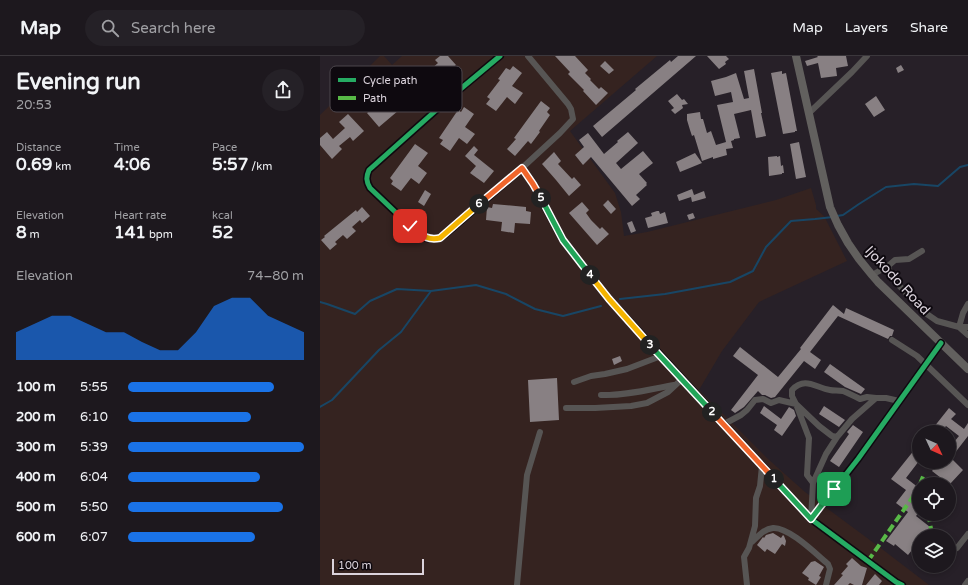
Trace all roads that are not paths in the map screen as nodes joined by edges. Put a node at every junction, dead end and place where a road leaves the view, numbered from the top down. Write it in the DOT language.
graph roads {
  1 [pos="500,56"];
  2 [pos="528,56"];
  3 [pos="796,56"];
  4 [pos="867,56"];
  5 [pos="462,88"];
  6 [pos="434,112"];
  7 [pos="809,112"];
  8 [pos="522,168"];
  9 [pos="922,250"];
  10 [pos="888,266"];
  11 [pos="872,275"];
  12 [pos="968,304"];
  13 [pos="958,327"];
  14 [pos="968,327"];
  15 [pos="968,335"];
  16 [pos="892,340"];
  17 [pos="941,343"];
  18 [pos="661,356"];
  19 [pos="926,364"];
  20 [pos="968,369"];
  21 [pos="682,379"];
  22 [pos="574,382"];
  23 [pos="676,384"];
  24 [pos="601,395"];
  25 [pos="876,398"];
  26 [pos="899,400"];
  27 [pos="796,404"];
  28 [pos="968,405"];
  29 [pos="566,408"];
  30 [pos="724,424"];
  31 [pos="540,432"];
  32 [pos="837,437"];
  33 [pos="762,466"];
  34 [pos="813,483"];
  35 [pos="811,519"];
  36 [pos="968,534"];
  37 [pos="750,545"];
  38 [pos="957,548"];
  39 [pos="968,581"];
  40 [pos="517,585"];
  41 [pos="747,585"];
  42 [pos="826,585"];
  43 [pos="902,585"];
  44 [pos="964,585"];
  1 -- 5 [label="street"];
  2 -- 8 [label="street"];
  3 -- 7 [label="main road, Ijokodo Road"];
  4 -- 7 [label="street"];
  6 -- 8 [label="street"];
  7 -- 11 [label="main road, Ijokodo Road"];
  8 -- 18 [label="street"];
  9 -- 10 [label="street"];
  10 -- 11 [label="street"];
  10 -- 13 [label="street"];
  11 -- 17 [label="main road, Ijokodo Road"];
  12 -- 13 [label="street"];
  13 -- 14 [label="street"];
  13 -- 15 [label="street"];
  16 -- 19 [label="street"];
  17 -- 19 [label="street"];
  17 -- 20 [label="main road, Ijokodo Road"];
  18 -- 21 [label="street"];
  18 -- 22 [label="street"];
  19 -- 26 [label="street"];
  19 -- 28 [label="street"];
  21 -- 23 [label="street"];
  21 -- 30 [label="street"];
  23 -- 24 [label="street"];
  23 -- 29 [label="street"];
  25 -- 26 [label="street"];
  25 -- 27 [label="street"];
  25 -- 32 [label="street"];
  26 -- 35 [label="street"];
  27 -- 30 [label="street"];
  27 -- 32 [label="street"];
  27 -- 34 [label="street"];
  30 -- 33 [label="street"];
  31 -- 40 [label="street"];
  32 -- 34 [label="street"];
  33 -- 35 [label="street"];
  33 -- 37 [label="street"];
  34 -- 35 [label="street"];
  35 -- 43 [label="street"];
  36 -- 38 [label="street"];
  37 -- 41 [label="street"];
  37 -- 42 [label="street"];
  39 -- 44 [label="street"];
}
